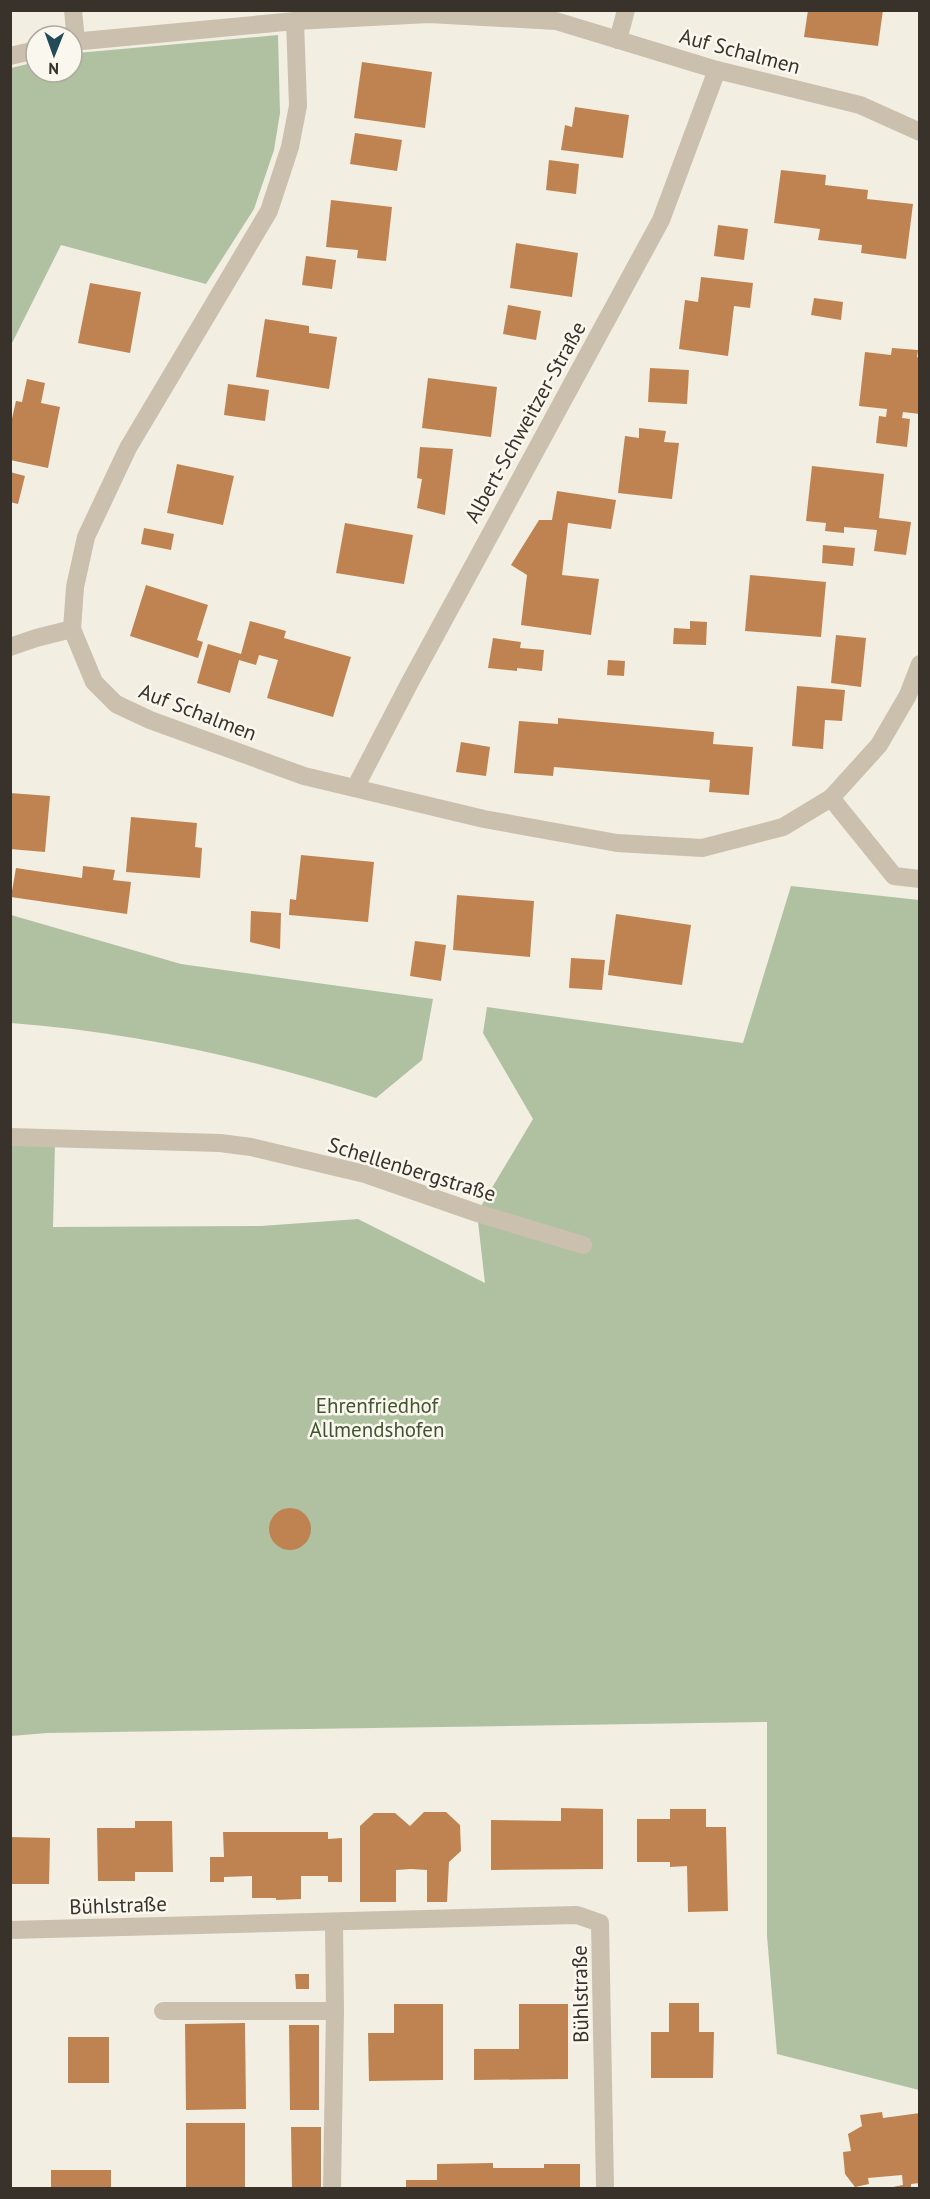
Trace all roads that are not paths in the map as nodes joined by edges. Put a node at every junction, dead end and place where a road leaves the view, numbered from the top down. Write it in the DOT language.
graph roads {
  1 [pos="626,10"];
  2 [pos="296,21"];
  3 [pos="84,40"];
  4 [pos="618,40"];
  5 [pos="717,70"];
  6 [pos="920,132"];
  7 [pos="72,629"];
  8 [pos="10,647"];
  9 [pos="920,664"];
  10 [pos="355,788"];
  11 [pos="831,798"];
  12 [pos="920,879"];
  13 [pos="10,1137"];
  14 [pos="583,1245"];
  15 [pos="334,1922"];
  16 [pos="10,1930"];
  17 [pos="164,2011"];
  18 [pos="335,2011"];
  19 [pos="332,2188"];
  20 [pos="604,2188"];
  1 -- 4 [label="street"];
  2 -- 3 [label="street, Auf Schalmen"];
  2 -- 4 [label="street, Auf Schalmen"];
  2 -- 7 [label="street, Auf Schalmen"];
  4 -- 5 [label="street, Auf Schalmen"];
  5 -- 6 [label="street, Auf Schalmen"];
  5 -- 10 [label="street, Albert-Schweitzer-Straße"];
  7 -- 8 [label="street"];
  7 -- 10 [label="street, Auf Schalmen"];
  9 -- 11 [label="street, Auf Schalmen"];
  10 -- 11 [label="street, Auf Schalmen"];
  11 -- 12 [label="street"];
  13 -- 14 [label="street, Schellenbergstraße"];
  15 -- 16 [label="street, Bühlstraße"];
  15 -- 18 [label="street"];
  15 -- 20 [label="street, Bühlstraße"];
  17 -- 18 [label="street"];
  18 -- 19 [label="street"];
}
